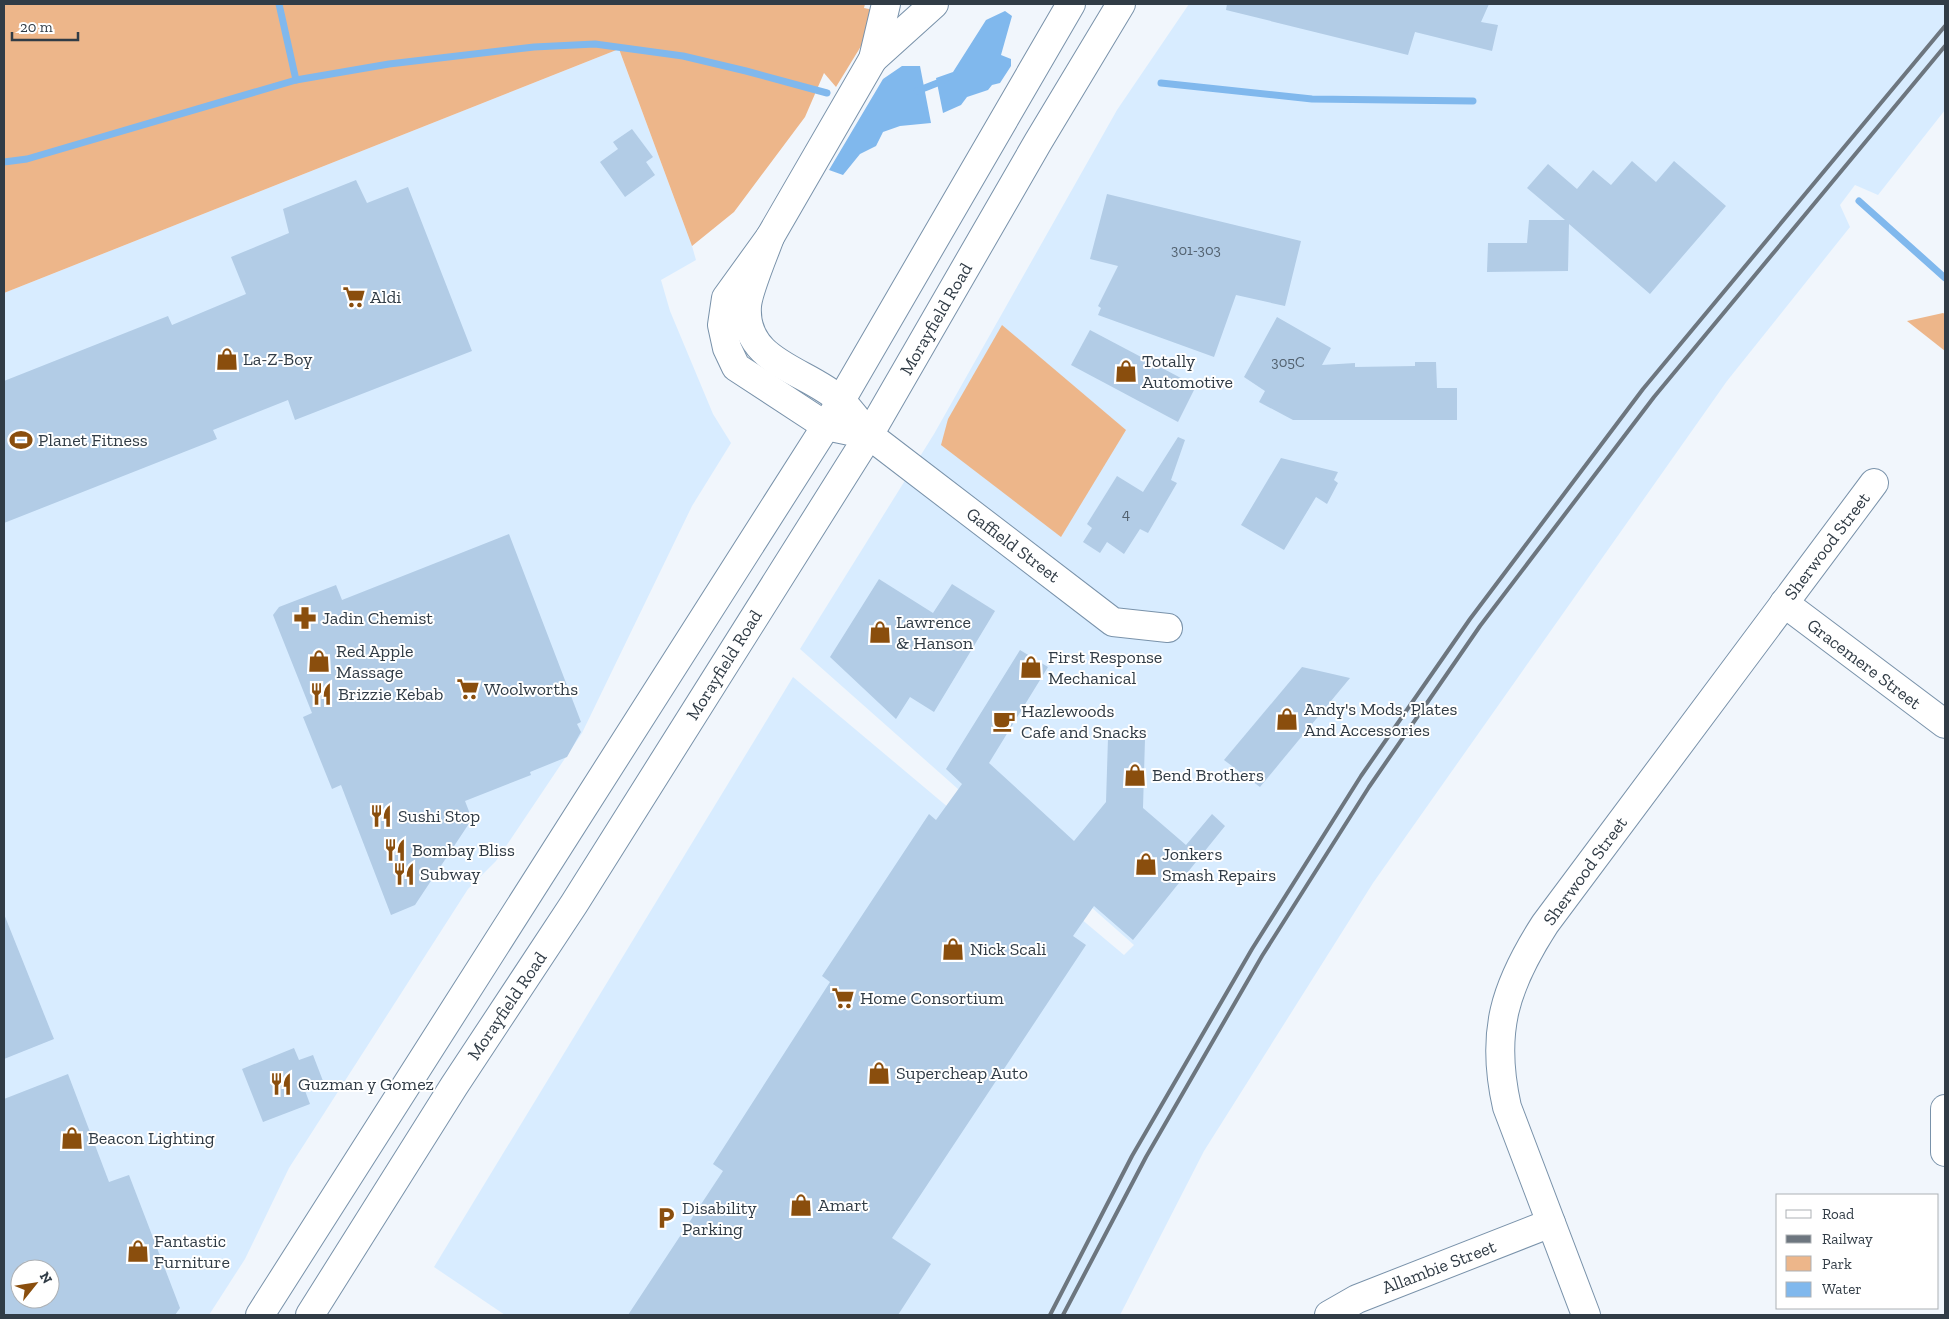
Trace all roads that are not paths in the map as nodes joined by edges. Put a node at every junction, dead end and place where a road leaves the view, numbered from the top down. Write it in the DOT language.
graph roads {
  1 [pos="886,4"];
  2 [pos="934,4"];
  3 [pos="1071,4"];
  4 [pos="1121,4"];
  5 [pos="872,60"];
  6 [pos="770,237"];
  7 [pos="840,399"];
  8 [pos="826,426"];
  9 [pos="869,435"];
  10 [pos="1874,483"];
  11 [pos="1784,603"];
  12 [pos="1168,628"];
  13 [pos="1945,724"];
  14 [pos="1945,1109"];
  15 [pos="1945,1152"];
  16 [pos="1551,1223"];
  17 [pos="260,1315"];
  18 [pos="310,1315"];
  19 [pos="1329,1315"];
  20 [pos="1586,1315"];
  1 -- 5 [label="main road"];
  2 -- 5 [label="main road"];
  3 -- 7 [label="main road"];
  4 -- 9 [label="main road, Morayfield Road"];
  5 -- 6 [label="main road"];
  6 -- 7 [label="main road"];
  6 -- 8 [label="main road"];
  7 -- 8 [label="main road"];
  7 -- 9 [label="main road"];
  8 -- 9 [label="main road"];
  8 -- 17 [label="main road"];
  9 -- 12 [label="main road, Gaffield Street"];
  9 -- 18 [label="main road, Morayfield Road"];
  10 -- 11 [label="main road, Sherwood Street"];
  11 -- 13 [label="main road, Gracemere Street"];
  11 -- 16 [label="main road, Sherwood Street"];
  14 -- 15 [label="main road"];
  16 -- 19 [label="main road, Allambie Street"];
  16 -- 20 [label="main road, Sherwood Street"];
}
